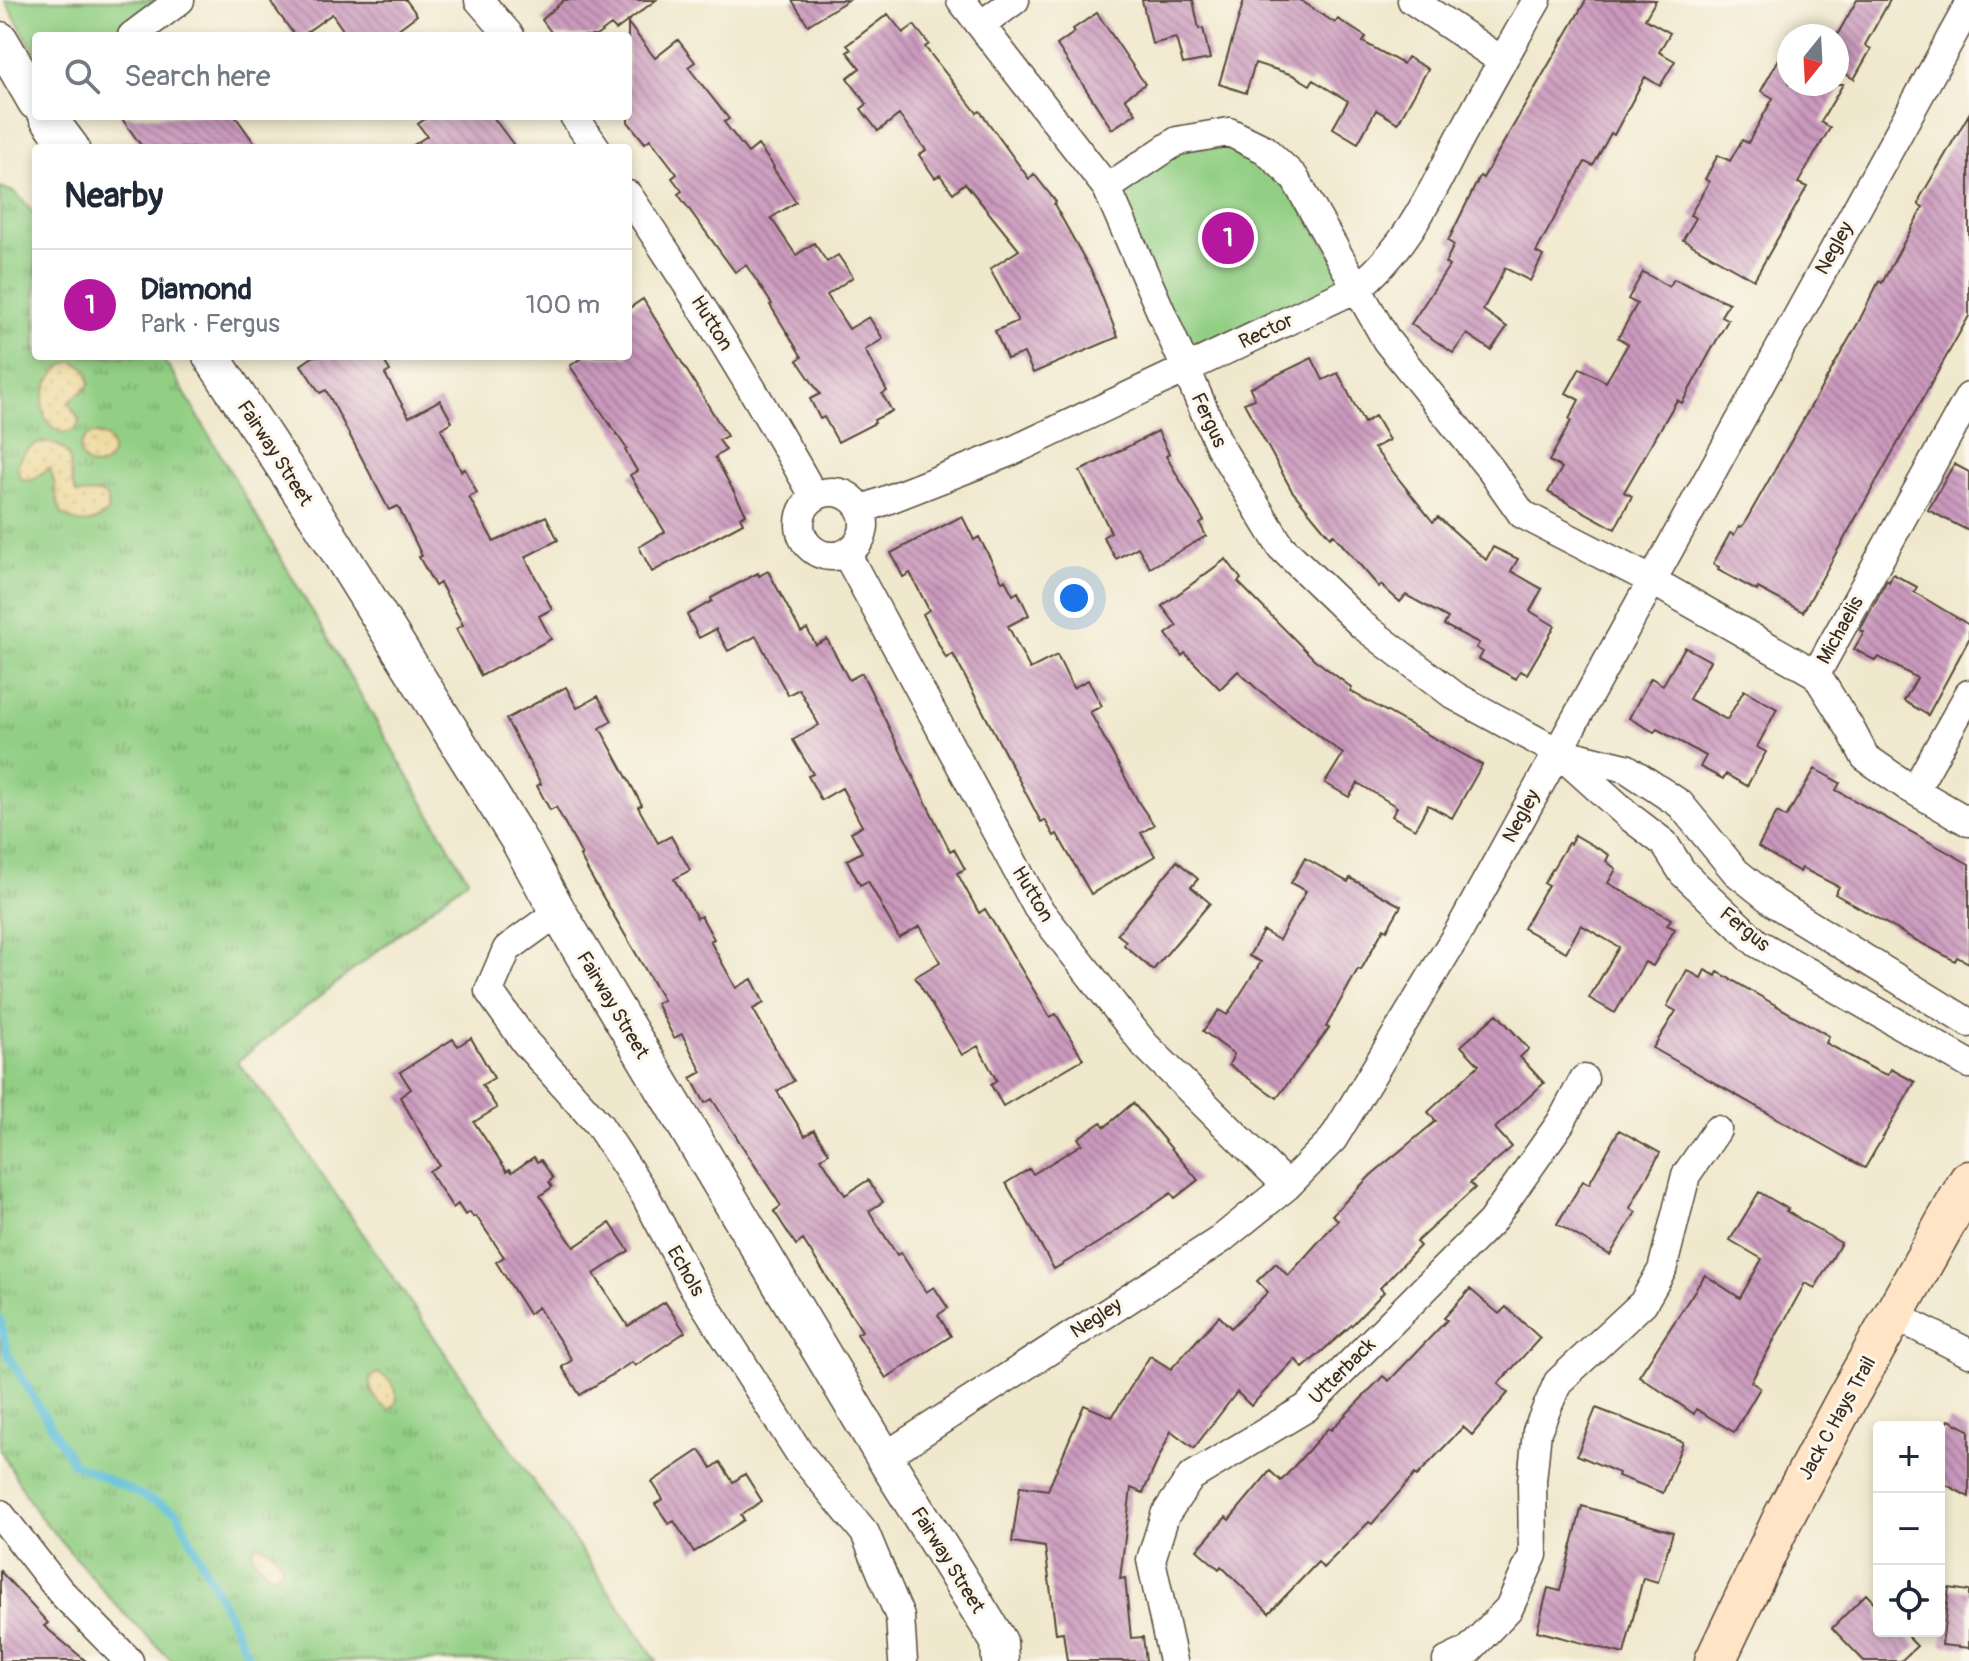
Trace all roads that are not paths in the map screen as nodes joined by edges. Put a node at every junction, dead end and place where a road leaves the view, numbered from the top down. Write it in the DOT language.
graph roads {
  1 [pos="180,0"];
  2 [pos="479,0"];
  3 [pos="961,0"];
  4 [pos="1015,0"];
  5 [pos="1412,0"];
  6 [pos="1537,0"];
  7 [pos="1969,5"];
  8 [pos="981,25"];
  9 [pos="137,32"];
  10 [pos="507,32"];
  11 [pos="0,40"];
  12 [pos="1501,60"];
  13 [pos="32,95"];
  14 [pos="50,120"];
  15 [pos="577,120"];
  16 [pos="68,144"];
  17 [pos="593,144"];
  18 [pos="1107,188"];
  19 [pos="632,201"];
  20 [pos="1357,288"];
  21 [pos="214,360"];
  22 [pos="1185,369"];
  23 [pos="1969,397"];
  24 [pos="814,496"];
  25 [pos="861,510"];
  26 [pos="846,553"];
  27 [pos="1651,580"];
  28 [pos="1816,674"];
  29 [pos="1969,694"];
  30 [pos="1556,751"];
  31 [pos="1908,787"];
  32 [pos="1969,822"];
  33 [pos="558,912"];
  34 [pos="1969,1023"];
  35 [pos="1969,1064"];
  36 [pos="1584,1079"];
  37 [pos="1717,1130"];
  38 [pos="1969,1181"];
  39 [pos="1287,1186"];
  40 [pos="1894,1315"];
  41 [pos="1969,1353"];
  42 [pos="884,1457"];
  43 [pos="0,1514"];
  44 [pos="129,1661"];
  45 [pos="903,1661"];
  46 [pos="1000,1661"];
  47 [pos="1173,1661"];
  48 [pos="1447,1661"];
  49 [pos="1715,1661"];
  1 -- 9 [label="street"];
  2 -- 10 [label="street"];
  3 -- 8 [label="street, Fergus"];
  4 -- 8 [label="street"];
  5 -- 12 [label="street"];
  6 -- 12 [label="street, Rector"];
  7 -- 27 [label="street, Negley"];
  8 -- 18 [label="street, Fergus"];
  11 -- 13 [label="street"];
  12 -- 20 [label="street, Rector"];
  14 -- 16 [label="street"];
  15 -- 17 [label="street"];
  18 -- 20 [label="street"];
  18 -- 22 [label="street, Fergus"];
  19 -- 24 [label="street, Hutton"];
  20 -- 22 [label="street, Rector"];
  20 -- 27 [label="street"];
  21 -- 33 [label="street, Fairway Street"];
  22 -- 25 [label="street, Rector"];
  22 -- 30 [label="street, Fergus"];
  23 -- 28 [label="street, Michaelis"];
  24 -- 25 [label="street"];
  24 -- 26 [label="street"];
  25 -- 26 [label="street"];
  26 -- 39 [label="street, Hutton"];
  27 -- 28 [label="street"];
  27 -- 30 [label="street, Negley"];
  28 -- 31 [label="street, Michaelis"];
  29 -- 31 [label="street"];
  30 -- 34 [label="street, Fergus"];
  30 -- 35 [label="street, Fergus"];
  30 -- 39 [label="street, Negley"];
  31 -- 32 [label="street, Michaelis"];
  33 -- 42 [label="street, Fairway Street"];
  33 -- 45 [label="street, Echols"];
  36 -- 47 [label="street, Utterback"];
  37 -- 48 [label="street"];
  38 -- 40 [label="main road, Jack C Hays Trail"];
  39 -- 42 [label="street, Negley"];
  40 -- 41 [label="street"];
  40 -- 49 [label="main road, Jack C Hays Trail"];
  42 -- 46 [label="street, Fairway Street"];
  43 -- 44 [label="street"];
}
